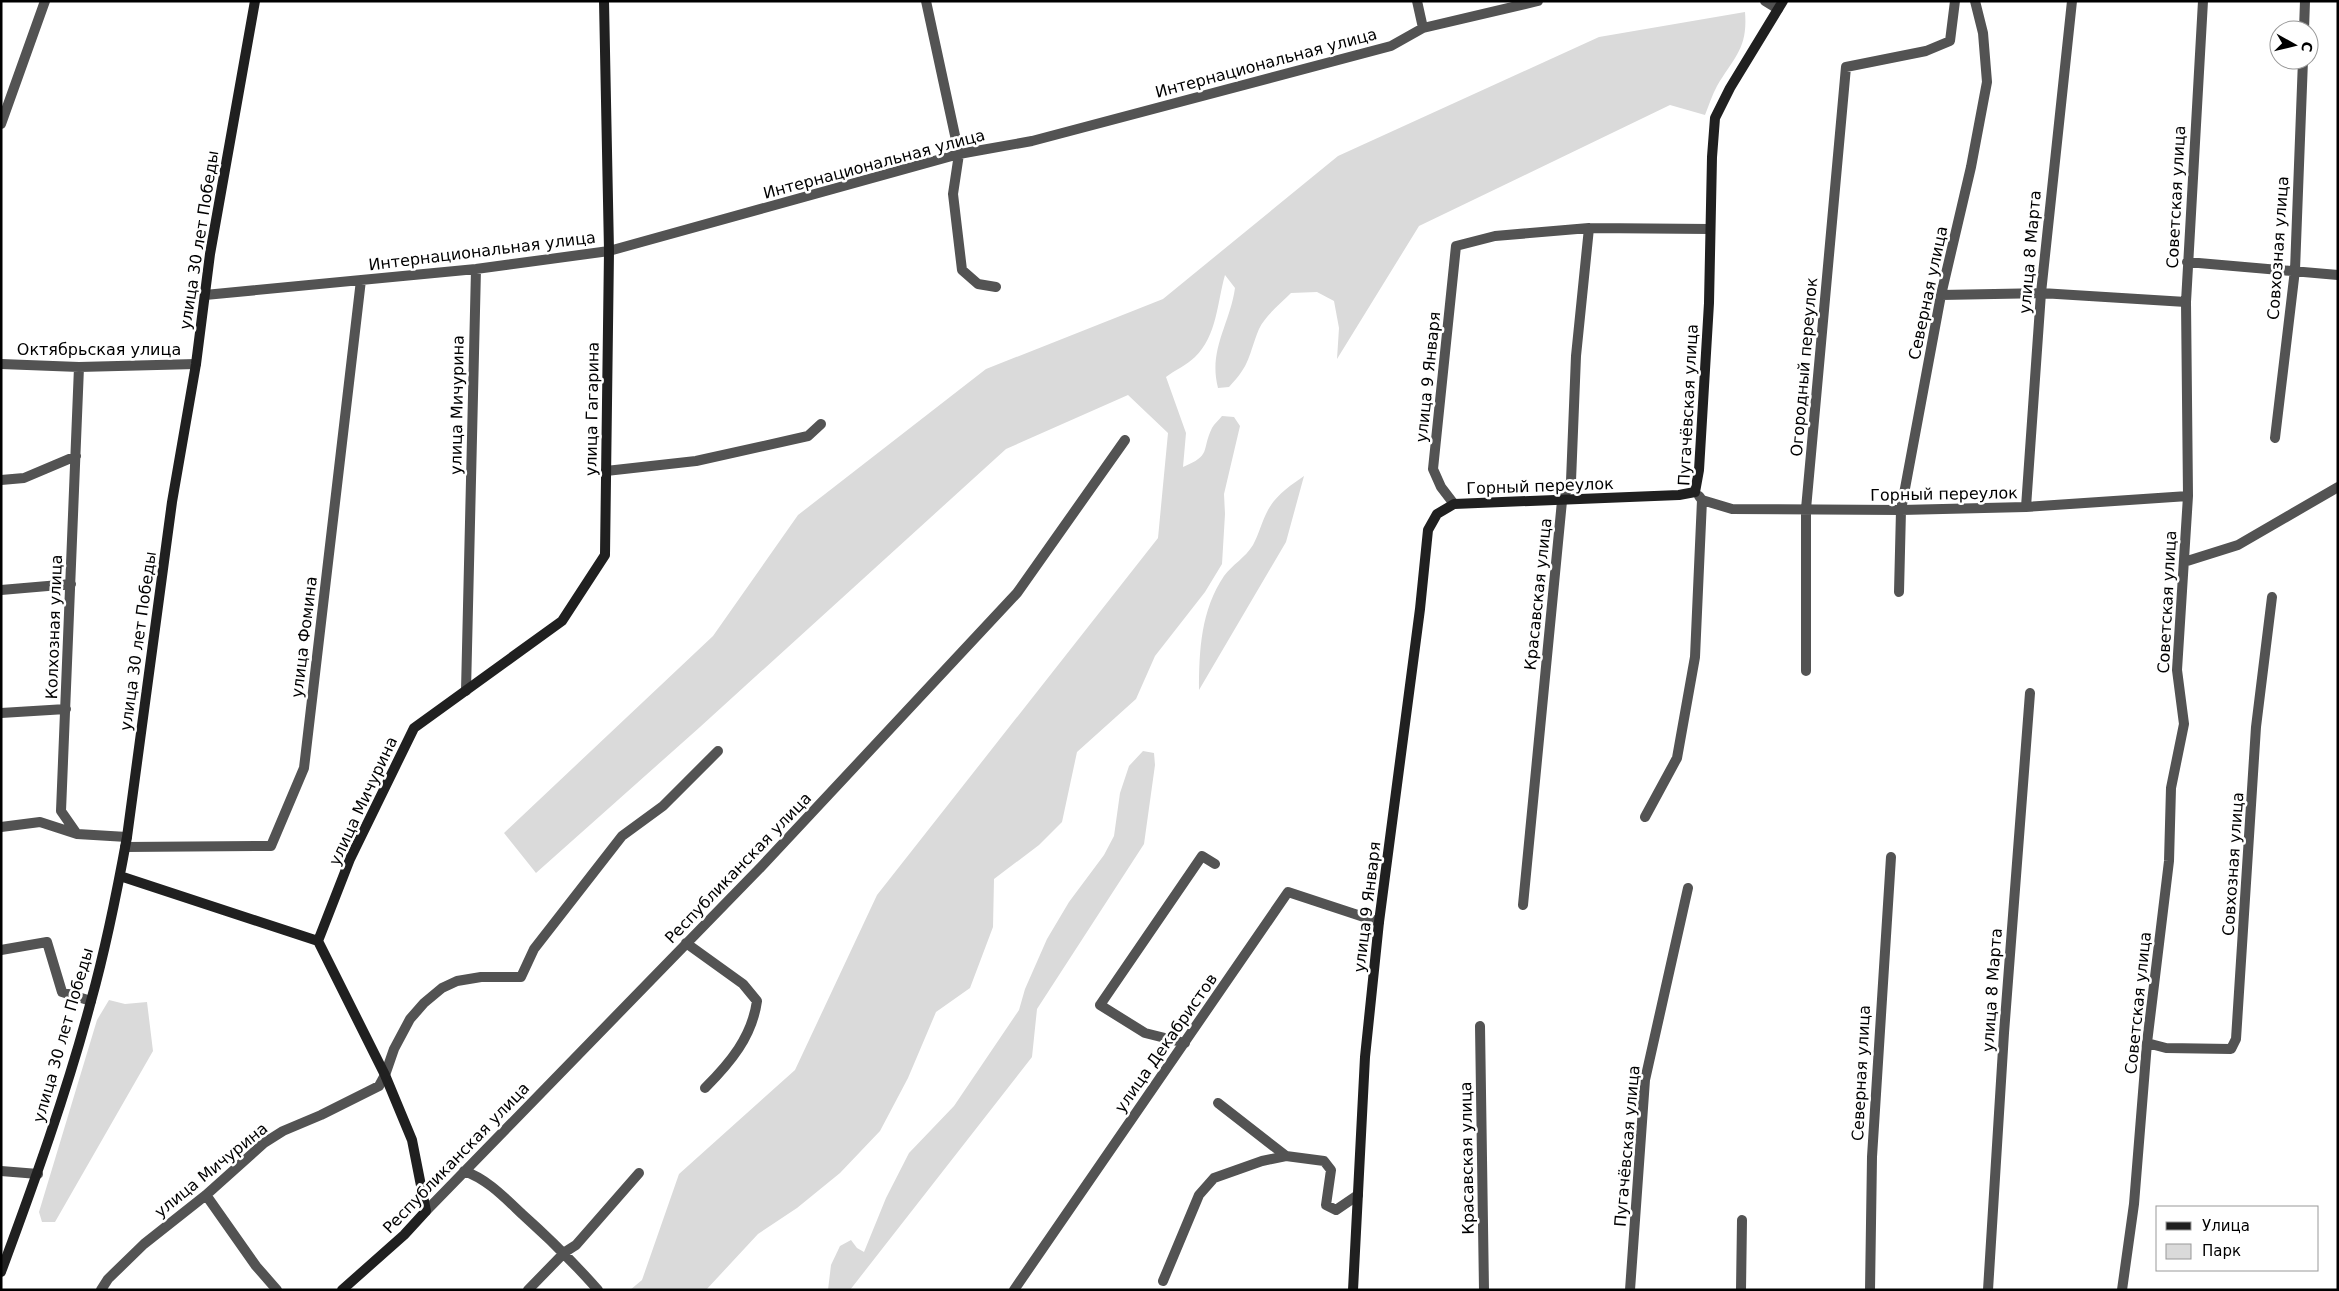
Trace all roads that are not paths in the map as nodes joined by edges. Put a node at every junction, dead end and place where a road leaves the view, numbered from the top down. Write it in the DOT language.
graph roads {
  1 [pos="45,1"];
  2 [pos="255,1"];
  3 [pos="604,1"];
  4 [pos="926,1"];
  5 [pos="1417,1"];
  6 [pos="1538,1"];
  7 [pos="1765,1"];
  8 [pos="1955,1"];
  9 [pos="1976,1"];
  10 [pos="2072,1"];
  11 [pos="2202,1"];
  12 [pos="2305,1"];
  13 [pos="1780,5"];
  14 [pos="2304,20"];
  15 [pos="1423,28"];
  16 [pos="2303,70"];
  17 [pos="1,124"];
  18 [pos="959,154"];
  19 [pos="1589,228"];
  20 [pos="1710,229"];
  21 [pos="609,251"];
  22 [pos="2187,262"];
  23 [pos="476,269"];
  24 [pos="2295,270"];
  25 [pos="2338,275"];
  26 [pos="360,280"];
  27 [pos="996,287"];
  28 [pos="2041,293"];
  29 [pos="204,295"];
  30 [pos="1941,295"];
  31 [pos="2186,302"];
  32 [pos="1,364"];
  33 [pos="196,364"];
  34 [pos="79,367"];
  35 [pos="821,424"];
  36 [pos="2275,438"];
  37 [pos="1125,440"];
  38 [pos="76,456"];
  39 [pos="606,470"];
  40 [pos="1,480"];
  41 [pos="2338,487"];
  42 [pos="1695,492"];
  43 [pos="2188,496"];
  44 [pos="1702,500"];
  45 [pos="1562,501"];
  46 [pos="1454,504"];
  47 [pos="2026,507"];
  48 [pos="1806,510"];
  49 [pos="1901,510"];
  50 [pos="1428,530"];
  51 [pos="2184,562"];
  52 [pos="71,584"];
  53 [pos="1,590"];
  54 [pos="1899,592"];
  55 [pos="2272,597"];
  56 [pos="1806,671"];
  57 [pos="466,691"];
  58 [pos="2030,693"];
  59 [pos="66,709"];
  60 [pos="1,713"];
  61 [pos="414,728"];
  62 [pos="718,751"];
  63 [pos="1645,817"];
  64 [pos="1,827"];
  65 [pos="77,834"];
  66 [pos="126,842"];
  67 [pos="1891,857"];
  68 [pos="1215,864"];
  69 [pos="120,876"];
  70 [pos="1688,888"];
  71 [pos="1522,905"];
  72 [pos="1379,922"];
  73 [pos="318,941"];
  74 [pos="686,943"];
  75 [pos="1,950"];
  76 [pos="91,1001"];
  77 [pos="1480,1026"];
  78 [pos="1184,1043"];
  79 [pos="2147,1043"];
  80 [pos="385,1075"];
  81 [pos="705,1088"];
  82 [pos="1218,1103"];
  83 [pos="1286,1156"];
  84 [pos="1,1171"];
  85 [pos="464,1172"];
  86 [pos="639,1173"];
  87 [pos="38,1174"];
  88 [pos="206,1195"];
  89 [pos="1358,1195"];
  90 [pos="426,1211"];
  91 [pos="1742,1220"];
  92 [pos="564,1252"];
  93 [pos="1,1272"];
  94 [pos="1163,1281"];
  95 [pos="100,1290"];
  96 [pos="277,1290"];
  97 [pos="342,1290"];
  98 [pos="528,1290"];
  99 [pos="598,1290"];
  100 [pos="1014,1290"];
  101 [pos="1353,1290"];
  102 [pos="1484,1290"];
  103 [pos="1630,1290"];
  104 [pos="1741,1290"];
  105 [pos="1870,1290"];
  106 [pos="1988,1290"];
  107 [pos="2122,1290"];
  1 -- 17 [label="street"];
  2 -- 29 [label="main road, улица 30 лет Победы"];
  3 -- 21 [label="main road, улица Гагарина"];
  4 -- 18 [label="street"];
  5 -- 15 [label="street"];
  6 -- 15 [label="street, Интернациональная улица"];
  7 -- 13 [label="street"];
  8 -- 48 [label="street, Огородный переулок"];
  9 -- 30 [label="street, Северная улица"];
  10 -- 28 [label="street, улица 8 Марта"];
  11 -- 22 [label="street, Советская улица"];
  12 -- 14 [label="street"];
  13 -- 20 [label="main road, Пугачёвская улица"];
  15 -- 18 [label="street, Интернациональная улица"];
  16 -- 24 [label="street, Совхозная улица"];
  18 -- 21 [label="street, Интернациональная улица"];
  18 -- 27 [label="street"];
  19 -- 20 [label="street"];
  19 -- 45 [label="street, Красавская улица"];
  19 -- 46 [label="street, улица 9 Января"];
  20 -- 42 [label="main road, Пугачёвская улица"];
  21 -- 23 [label="street, Интернациональная улица"];
  21 -- 39 [label="main road, улица Гагарина"];
  22 -- 24 [label="street"];
  22 -- 31 [label="street, Советская улица"];
  23 -- 26 [label="street, Интернациональная улица"];
  23 -- 57 [label="street, улица Мичурина"];
  24 -- 25 [label="street"];
  24 -- 36 [label="street, Совхозная улица"];
  26 -- 29 [label="street, Интернациональная улица"];
  26 -- 66 [label="street, улица Фомина"];
  28 -- 30 [label="street"];
  28 -- 31 [label="street"];
  28 -- 47 [label="street, улица 8 Марта"];
  29 -- 33 [label="main road, улица 30 лет Победы"];
  30 -- 49 [label="street, Северная улица"];
  31 -- 43 [label="street, Советская улица"];
  32 -- 34 [label="street, Октябрьская улица"];
  33 -- 34 [label="street, Октябрьская улица"];
  33 -- 66 [label="main road, улица 30 лет Победы"];
  34 -- 38 [label="street, Колхозная улица"];
  35 -- 39 [label="street"];
  37 -- 74 [label="street, Республиканская улица"];
  38 -- 40 [label="street"];
  38 -- 52 [label="street, Колхозная улица"];
  39 -- 57 [label="main road, улица Гагарина"];
  41 -- 51 [label="street"];
  42 -- 44 [label="street, Пугачёвская улица"];
  42 -- 45 [label="main road, Горный переулок"];
  43 -- 47 [label="street, Горный переулок"];
  43 -- 51 [label="street, Советская улица"];
  44 -- 48 [label="street, Горный переулок"];
  44 -- 63 [label="street, Пугачёвская улица"];
  45 -- 46 [label="main road, Горный переулок"];
  45 -- 71 [label="street, Красавская улица"];
  46 -- 50 [label="main road, Горный переулок"];
  47 -- 49 [label="street, Горный переулок"];
  48 -- 49 [label="street, Горный переулок"];
  48 -- 56 [label="street, Огородный переулок"];
  49 -- 54 [label="street, Северная улица"];
  50 -- 72 [label="main road, улица 9 Января"];
  51 -- 79 [label="street, Советская улица"];
  52 -- 53 [label="street"];
  52 -- 59 [label="street, Колхозная улица"];
  55 -- 79 [label="street, Совхозная улица"];
  57 -- 61 [label="main road, улица Гагарина"];
  58 -- 106 [label="street, улица 8 Марта"];
  59 -- 60 [label="street"];
  59 -- 65 [label="street, Колхозная улица"];
  61 -- 73 [label="main road, улица Мичурина"];
  62 -- 80 [label="street"];
  64 -- 65 [label="street"];
  65 -- 66 [label="street"];
  66 -- 69 [label="main road, улица 30 лет Победы"];
  67 -- 105 [label="street, Северная улица"];
  68 -- 78 [label="street"];
  69 -- 73 [label="main road"];
  69 -- 76 [label="main road, улица 30 лет Победы"];
  70 -- 103 [label="street, Пугачёвская улица"];
  72 -- 78 [label="street, улица Декабристов"];
  72 -- 89 [label="main road, улица 9 Января"];
  73 -- 80 [label="main road"];
  74 -- 81 [label="street"];
  74 -- 85 [label="street, Республиканская улица"];
  75 -- 76 [label="street"];
  76 -- 87 [label="main road, улица 30 лет Победы"];
  77 -- 102 [label="street, Красавская улица"];
  78 -- 100 [label="street, улица Декабристов"];
  79 -- 107 [label="street, Советская улица"];
  80 -- 88 [label="street, улица Мичурина"];
  80 -- 90 [label="main road"];
  82 -- 83 [label="street"];
  83 -- 89 [label="street"];
  83 -- 94 [label="street"];
  84 -- 87 [label="street"];
  85 -- 90 [label="street, Республиканская улица"];
  85 -- 92 [label="street"];
  86 -- 92 [label="street"];
  87 -- 93 [label="main road, улица 30 лет Победы"];
  88 -- 95 [label="street, улица Мичурина"];
  88 -- 96 [label="street"];
  89 -- 101 [label="main road, улица 9 Января"];
  90 -- 97 [label="main road, Республиканская улица"];
  91 -- 104 [label="street"];
  92 -- 98 [label="street"];
  92 -- 99 [label="street"];
}
